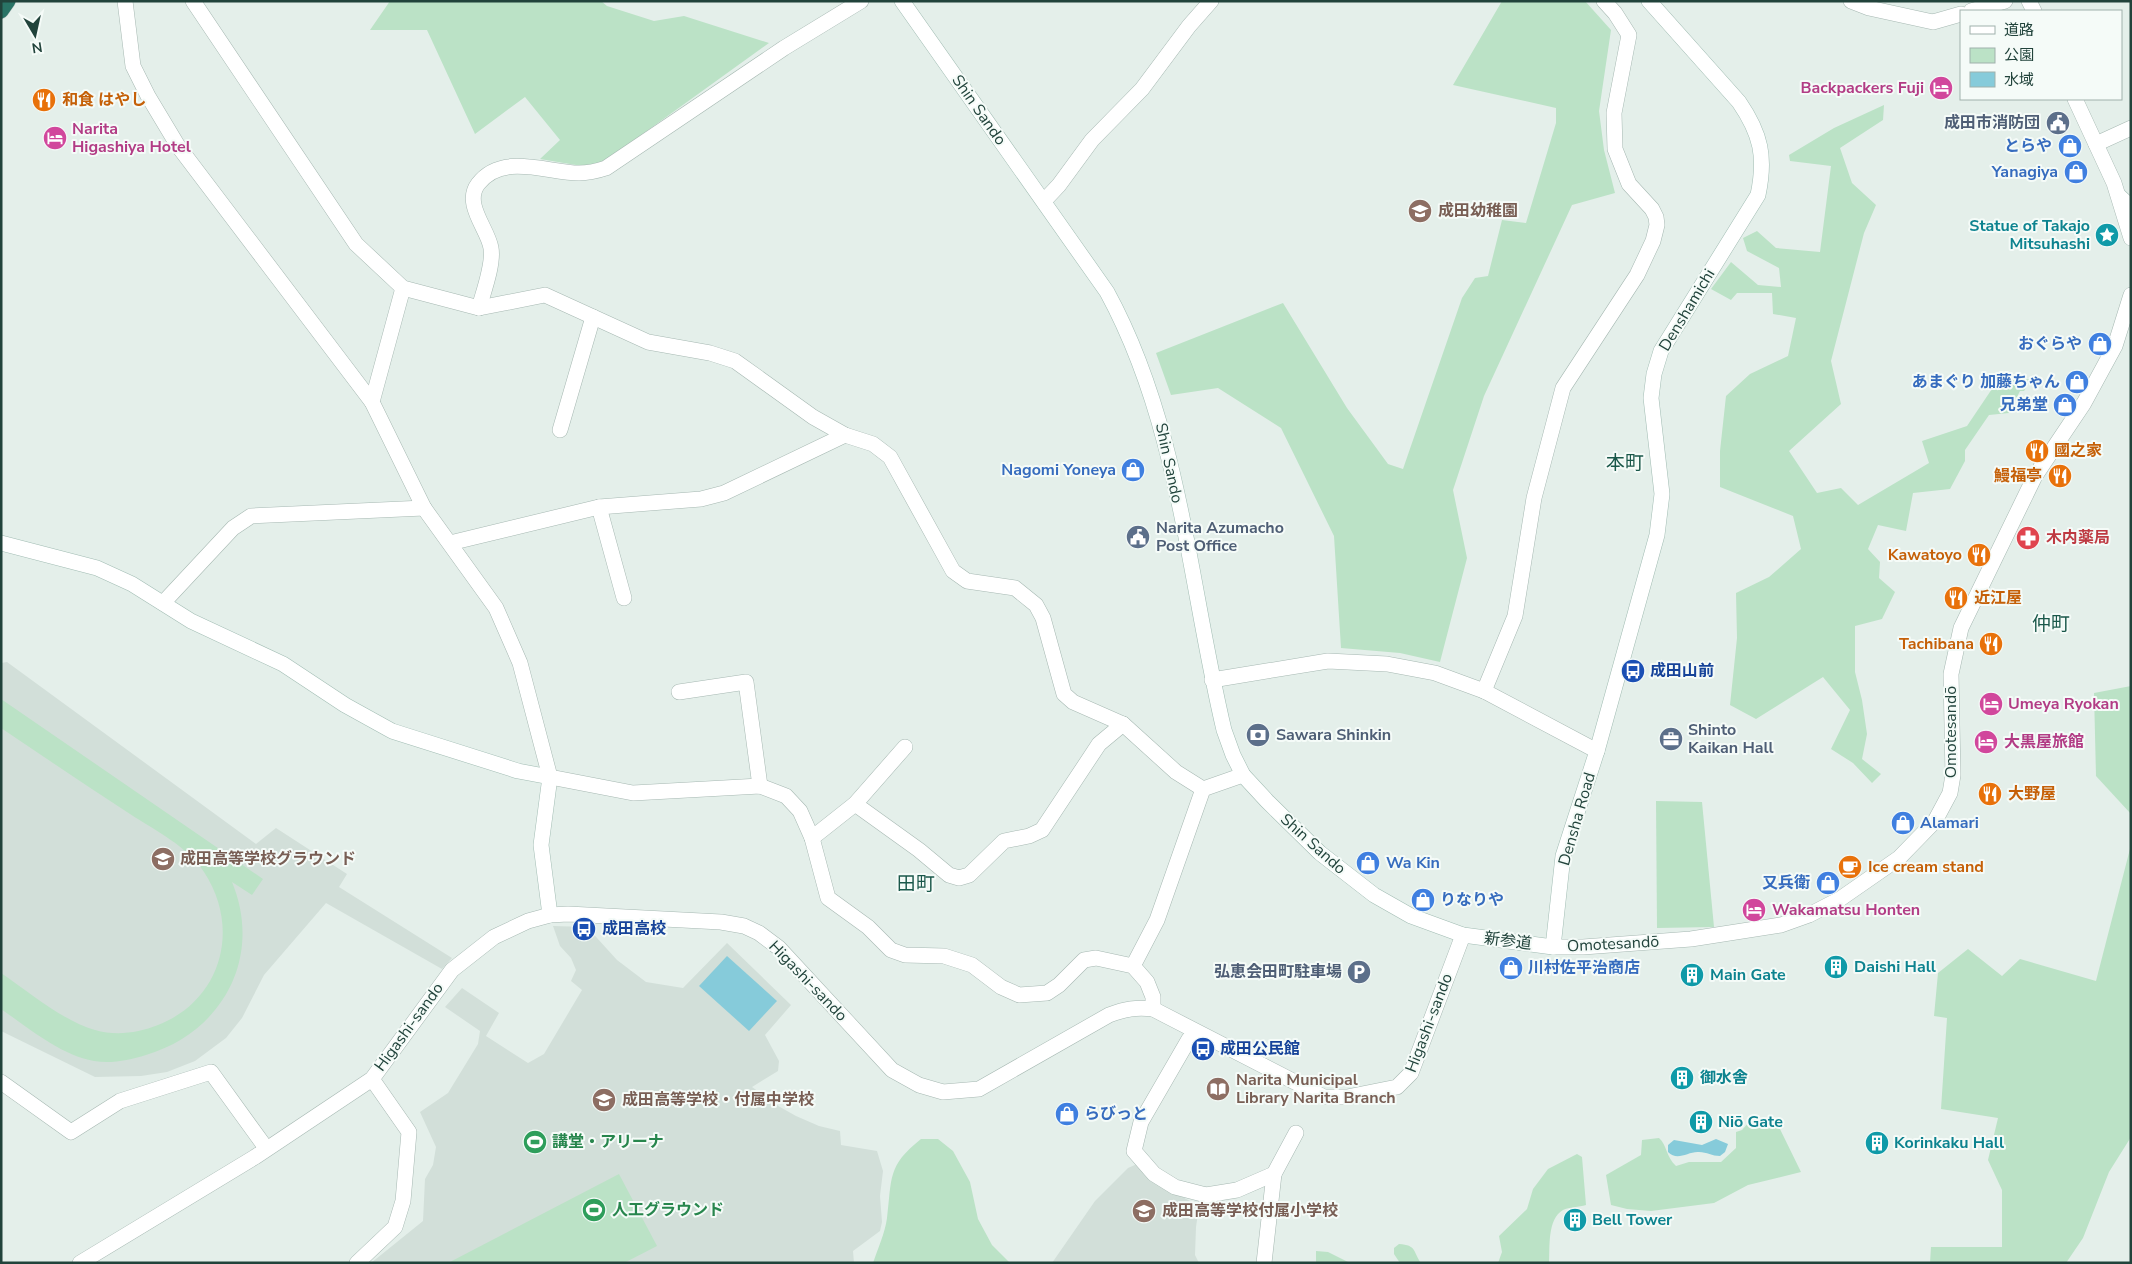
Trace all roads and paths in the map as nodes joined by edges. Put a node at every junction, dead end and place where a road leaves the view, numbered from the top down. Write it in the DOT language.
graph roads {
  1 [pos="8,1"];
  2 [pos="125,1"];
  3 [pos="193,1"];
  4 [pos="861,1"];
  5 [pos="902,1"];
  6 [pos="1212,1"];
  7 [pos="1604,1"];
  8 [pos="1648,1"];
  9 [pos="1851,1"];
  10 [pos="2005,1"];
  11 [pos="1974,10"];
  12 [pos="1,11"];
  13 [pos="1960,14"];
  14 [pos="2075,100"];
  15 [pos="2131,128"];
  16 [pos="2096,144"];
  17 [pos="2119,196"];
  18 [pos="1044,200"];
  19 [pos="2131,207"];
  20 [pos="2131,238"];
  21 [pos="403,288"];
  22 [pos="2131,295"];
  23 [pos="479,308"];
  24 [pos="593,316"];
  25 [pos="372,402"];
  26 [pos="560,430"];
  27 [pos="844,435"];
  28 [pos="599,507"];
  29 [pos="424,508"];
  30 [pos="1,543"];
  31 [pos="450,543"];
  32 [pos="624,598"];
  33 [pos="163,603"];
  34 [pos="1212,680"];
  35 [pos="1484,691"];
  36 [pos="680,692"];
  37 [pos="1123,724"];
  38 [pos="905,747"];
  39 [pos="1597,751"];
  40 [pos="1244,775"];
  41 [pos="550,778"];
  42 [pos="760,786"];
  43 [pos="1203,789"];
  44 [pos="855,804"];
  45 [pos="812,838"];
  46 [pos="550,915"];
  47 [pos="1463,935"];
  48 [pos="1553,947"];
  49 [pos="1133,966"];
  50 [pos="1153,1009"];
  51 [pos="1200,1034"];
  52 [pos="372,1078"];
  53 [pos="1,1082"];
  54 [pos="1296,1133"];
  55 [pos="266,1148"];
  56 [pos="1274,1174"];
  57 [pos="80,1263"];
  58 [pos="357,1263"];
  59 [pos="1264,1263"];
  1 -- 12 [label="highway"];
  2 -- 25 [label="street"];
  3 -- 21 [label="street"];
  4 -- 23 [label="street"];
  5 -- 18 [label="street, Shin Sando"];
  6 -- 18 [label="street"];
  7 -- 35 [label="street"];
  8 -- 39 [label="street, Denshamichi"];
  9 -- 13 [label="street"];
  10 -- 11 [label="street"];
  14 -- 16 [label="street"];
  15 -- 16 [label="street"];
  16 -- 17 [label="street"];
  17 -- 19 [label="street"];
  17 -- 20 [label="street"];
  18 -- 34 [label="street, Shin Sando"];
  21 -- 23 [label="street"];
  21 -- 25 [label="street"];
  22 -- 48 [label="street, Omotesandō"];
  23 -- 24 [label="street"];
  24 -- 26 [label="street"];
  24 -- 27 [label="street"];
  25 -- 29 [label="street"];
  27 -- 28 [label="street"];
  27 -- 37 [label="street"];
  28 -- 31 [label="street"];
  28 -- 32 [label="street"];
  29 -- 31 [label="street"];
  29 -- 33 [label="street"];
  30 -- 33 [label="street"];
  31 -- 41 [label="street"];
  33 -- 41 [label="street"];
  34 -- 35 [label="street"];
  34 -- 40 [label="street, Shin Sando"];
  35 -- 39 [label="street"];
  36 -- 42 [label="street"];
  37 -- 43 [label="street"];
  37 -- 44 [label="street"];
  38 -- 44 [label="street"];
  39 -- 48 [label="street, Densha Road"];
  40 -- 43 [label="street"];
  40 -- 47 [label="street, Shin Sando"];
  41 -- 42 [label="street"];
  41 -- 46 [label="street"];
  42 -- 45 [label="street"];
  43 -- 49 [label="street"];
  44 -- 45 [label="street"];
  45 -- 49 [label="street"];
  46 -- 50 [label="street, Higashi-sando"];
  46 -- 52 [label="street, Higashi-sando"];
  47 -- 48 [label="street, 新参道"];
  47 -- 51 [label="street, Higashi-sando"];
  49 -- 50 [label="street"];
  50 -- 51 [label="street, Higashi-sando"];
  51 -- 56 [label="street"];
  52 -- 55 [label="street, Higashi-sando"];
  52 -- 58 [label="street"];
  53 -- 55 [label="street"];
  54 -- 56 [label="street"];
  55 -- 57 [label="street, Higashi-sando"];
  56 -- 59 [label="street"];
}
